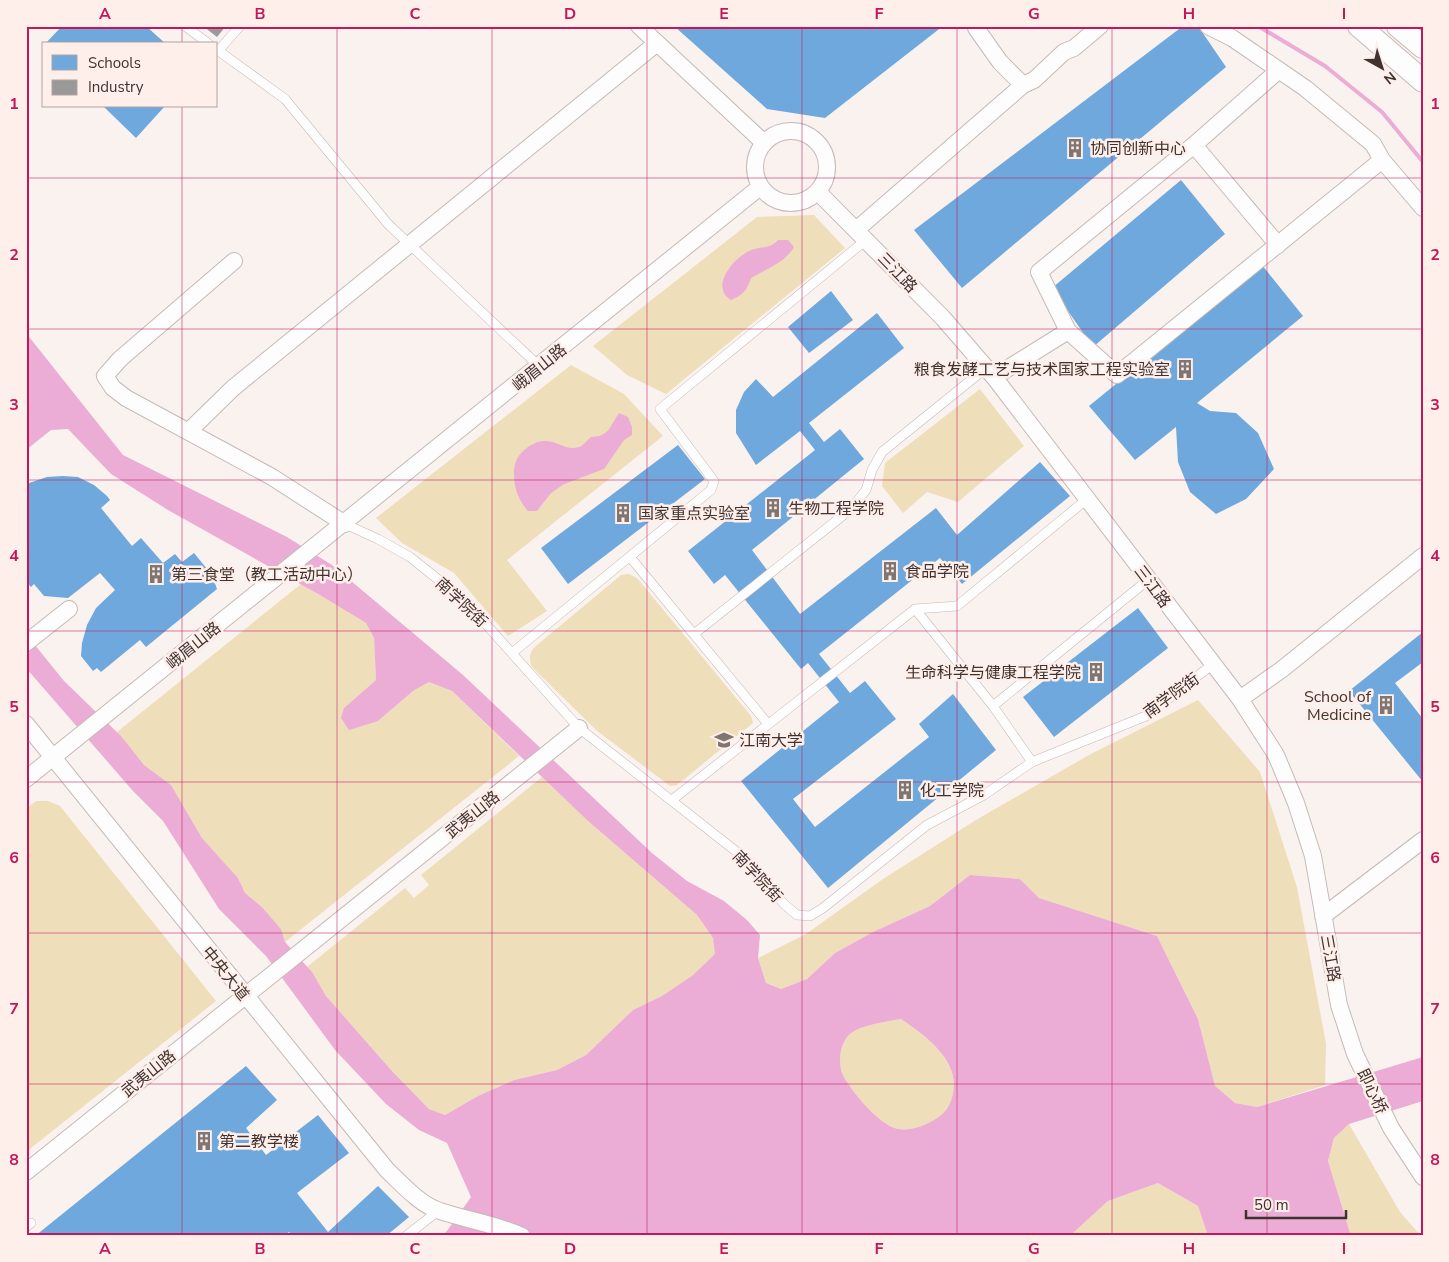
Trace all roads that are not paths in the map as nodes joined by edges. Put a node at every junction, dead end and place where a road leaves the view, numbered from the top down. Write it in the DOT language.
graph roads {
  1 [pos="185,26"];
  2 [pos="240,26"];
  3 [pos="639,26"];
  4 [pos="1100,26"];
  5 [pos="1208,26"];
  6 [pos="1359,26"];
  7 [pos="1398,26"];
  8 [pos="976,28"];
  9 [pos="206,42"];
  10 [pos="657,43"];
  11 [pos="1423,47"];
  12 [pos="218,49"];
  13 [pos="218,51"];
  14 [pos="1279,70"];
  15 [pos="1423,81"];
  16 [pos="1023,85"];
  17 [pos="764,142"];
  18 [pos="1194,145"];
  19 [pos="1382,160"];
  20 [pos="760,187"];
  21 [pos="818,192"];
  22 [pos="1423,208"];
  23 [pos="861,235"];
  24 [pos="410,244"];
  25 [pos="1278,245"];
  26 [pos="234,261"];
  27 [pos="1068,331"];
  28 [pos="539,366"];
  29 [pos="990,372"];
  30 [pos="190,431"];
  31 [pos="1087,499"];
  32 [pos="344,524"];
  33 [pos="1423,556"];
  34 [pos="630,557"];
  35 [pos="1148,580"];
  36 [pos="69,609"];
  37 [pos="915,609"];
  38 [pos="694,634"];
  39 [pos="26,643"];
  40 [pos="512,653"];
  41 [pos="1213,664"];
  42 [pos="1240,699"];
  43 [pos="993,706"];
  44 [pos="26,724"];
  45 [pos="768,724"];
  46 [pos="579,728"];
  47 [pos="52,758"];
  48 [pos="1032,762"];
  49 [pos="26,779"];
  50 [pos="672,800"];
  51 [pos="1423,840"];
  52 [pos="1324,916"];
  53 [pos="244,996"];
  54 [pos="1356,1054"];
  55 [pos="26,1172"];
  56 [pos="1423,1177"];
  57 [pos="438,1211"];
  58 [pos="406,1236"];
  59 [pos="522,1236"];
  1 -- 9 [label="lane"];
  2 -- 12 [label="lane"];
  3 -- 10 [label="street"];
  4 -- 16 [label="street"];
  5 -- 14 [label="street"];
  6 -- 15 [label="main road"];
  7 -- 11 [label="main road"];
  8 -- 16 [label="street"];
  10 -- 17 [label="street"];
  10 -- 24 [label="street"];
  13 -- 24 [label="lane"];
  14 -- 18 [label="street"];
  14 -- 19 [label="street"];
  16 -- 23 [label="street"];
  17 -- 20 [label="street"];
  17 -- 21 [label="street"];
  18 -- 25 [label="street"];
  18 -- 27 [label="street"];
  19 -- 22 [label="street"];
  19 -- 25 [label="street"];
  20 -- 21 [label="street"];
  20 -- 28 [label="street, 峨眉山路"];
  21 -- 23 [label="street, 三江路"];
  23 -- 29 [label="street, 三江路"];
  23 -- 34 [label="lane"];
  24 -- 28 [label="lane"];
  24 -- 30 [label="street"];
  25 -- 27 [label="street"];
  26 -- 30 [label="street"];
  27 -- 29 [label="street"];
  28 -- 32 [label="street, 峨眉山路"];
  29 -- 31 [label="street, 三江路"];
  29 -- 38 [label="lane"];
  30 -- 32 [label="street"];
  31 -- 35 [label="street, 三江路"];
  31 -- 37 [label="lane"];
  32 -- 40 [label="lane, 南学院街"];
  32 -- 47 [label="street, 峨眉山路"];
  33 -- 42 [label="street"];
  34 -- 38 [label="lane"];
  34 -- 40 [label="lane"];
  35 -- 41 [label="street, 三江路"];
  35 -- 43 [label="lane"];
  36 -- 39 [label="street"];
  37 -- 43 [label="lane"];
  37 -- 45 [label="lane"];
  38 -- 45 [label="lane"];
  40 -- 46 [label="lane, 南学院街"];
  41 -- 42 [label="street, 三江路"];
  41 -- 48 [label="lane, 南学院街"];
  42 -- 52 [label="street, 三江路"];
  43 -- 48 [label="lane"];
  44 -- 47 [label="street, 中央大道"];
  45 -- 50 [label="lane"];
  46 -- 50 [label="lane, 南学院街"];
  46 -- 53 [label="street, 武夷山路"];
  47 -- 49 [label="street"];
  47 -- 53 [label="street, 中央大道"];
  48 -- 50 [label="lane, 南学院街"];
  51 -- 52 [label="street"];
  52 -- 54 [label="street, 三江路"];
  53 -- 55 [label="street, 武夷山路"];
  53 -- 57 [label="street, 中央大道"];
  54 -- 56 [label="street, 即心桥"];
  57 -- 58 [label="lane"];
  57 -- 59 [label="street"];
}
